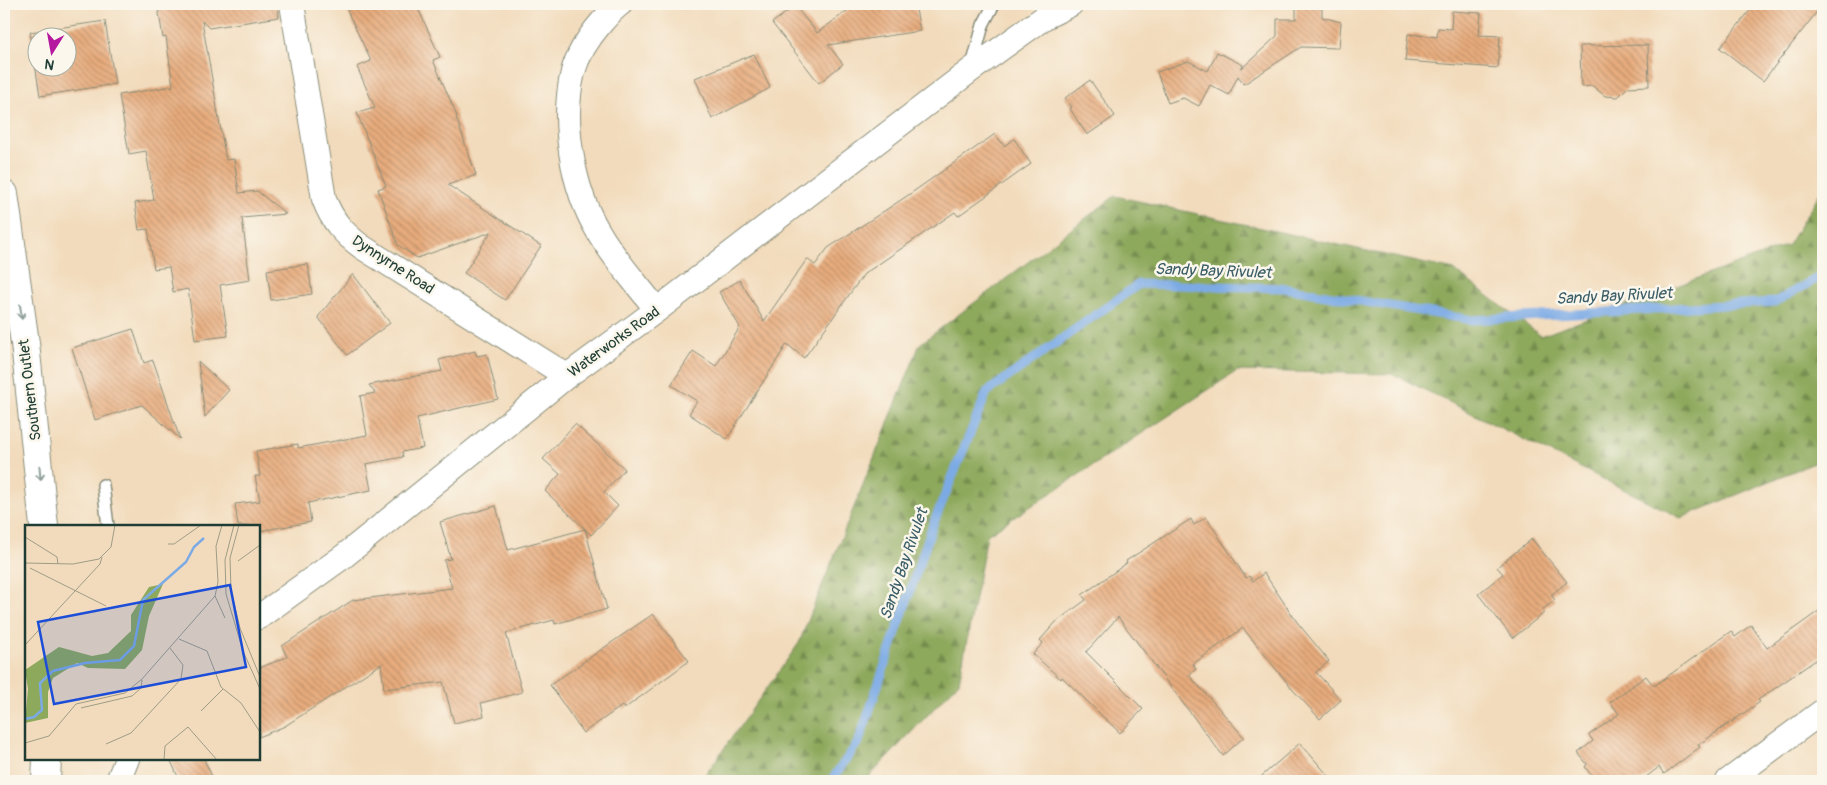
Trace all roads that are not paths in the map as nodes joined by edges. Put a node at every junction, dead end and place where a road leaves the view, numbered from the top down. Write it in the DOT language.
graph roads {
  1 [pos="292,4"];
  2 [pos="620,4"];
  3 [pos="994,4"];
  4 [pos="1071,4"];
  5 [pos="971,70"];
  6 [pos="4,194"];
  7 [pos="658,310"];
  8 [pos="567,376"];
  9 [pos="103,484"];
  10 [pos="44,525"];
  11 [pos="108,525"];
  12 [pos="260,616"];
  13 [pos="1823,711"];
  14 [pos="47,760"];
  15 [pos="127,760"];
  16 [pos="46,781"];
  17 [pos="118,781"];
  18 [pos="1728,781"];
  1 -- 8 [label="street, Dynnyrne Road"];
  2 -- 7 [label="street"];
  3 -- 5 [label="lane"];
  4 -- 5 [label="street, Waterworks Road"];
  5 -- 7 [label="street, Waterworks Road"];
  6 -- 10 [label="highway, Southern Outlet, one-way"];
  7 -- 8 [label="street, Waterworks Road"];
  8 -- 12 [label="street, Waterworks Road"];
  9 -- 11 [label="lane"];
  13 -- 18 [label="street"];
  14 -- 16 [label="highway"];
  15 -- 17 [label="street"];
}
